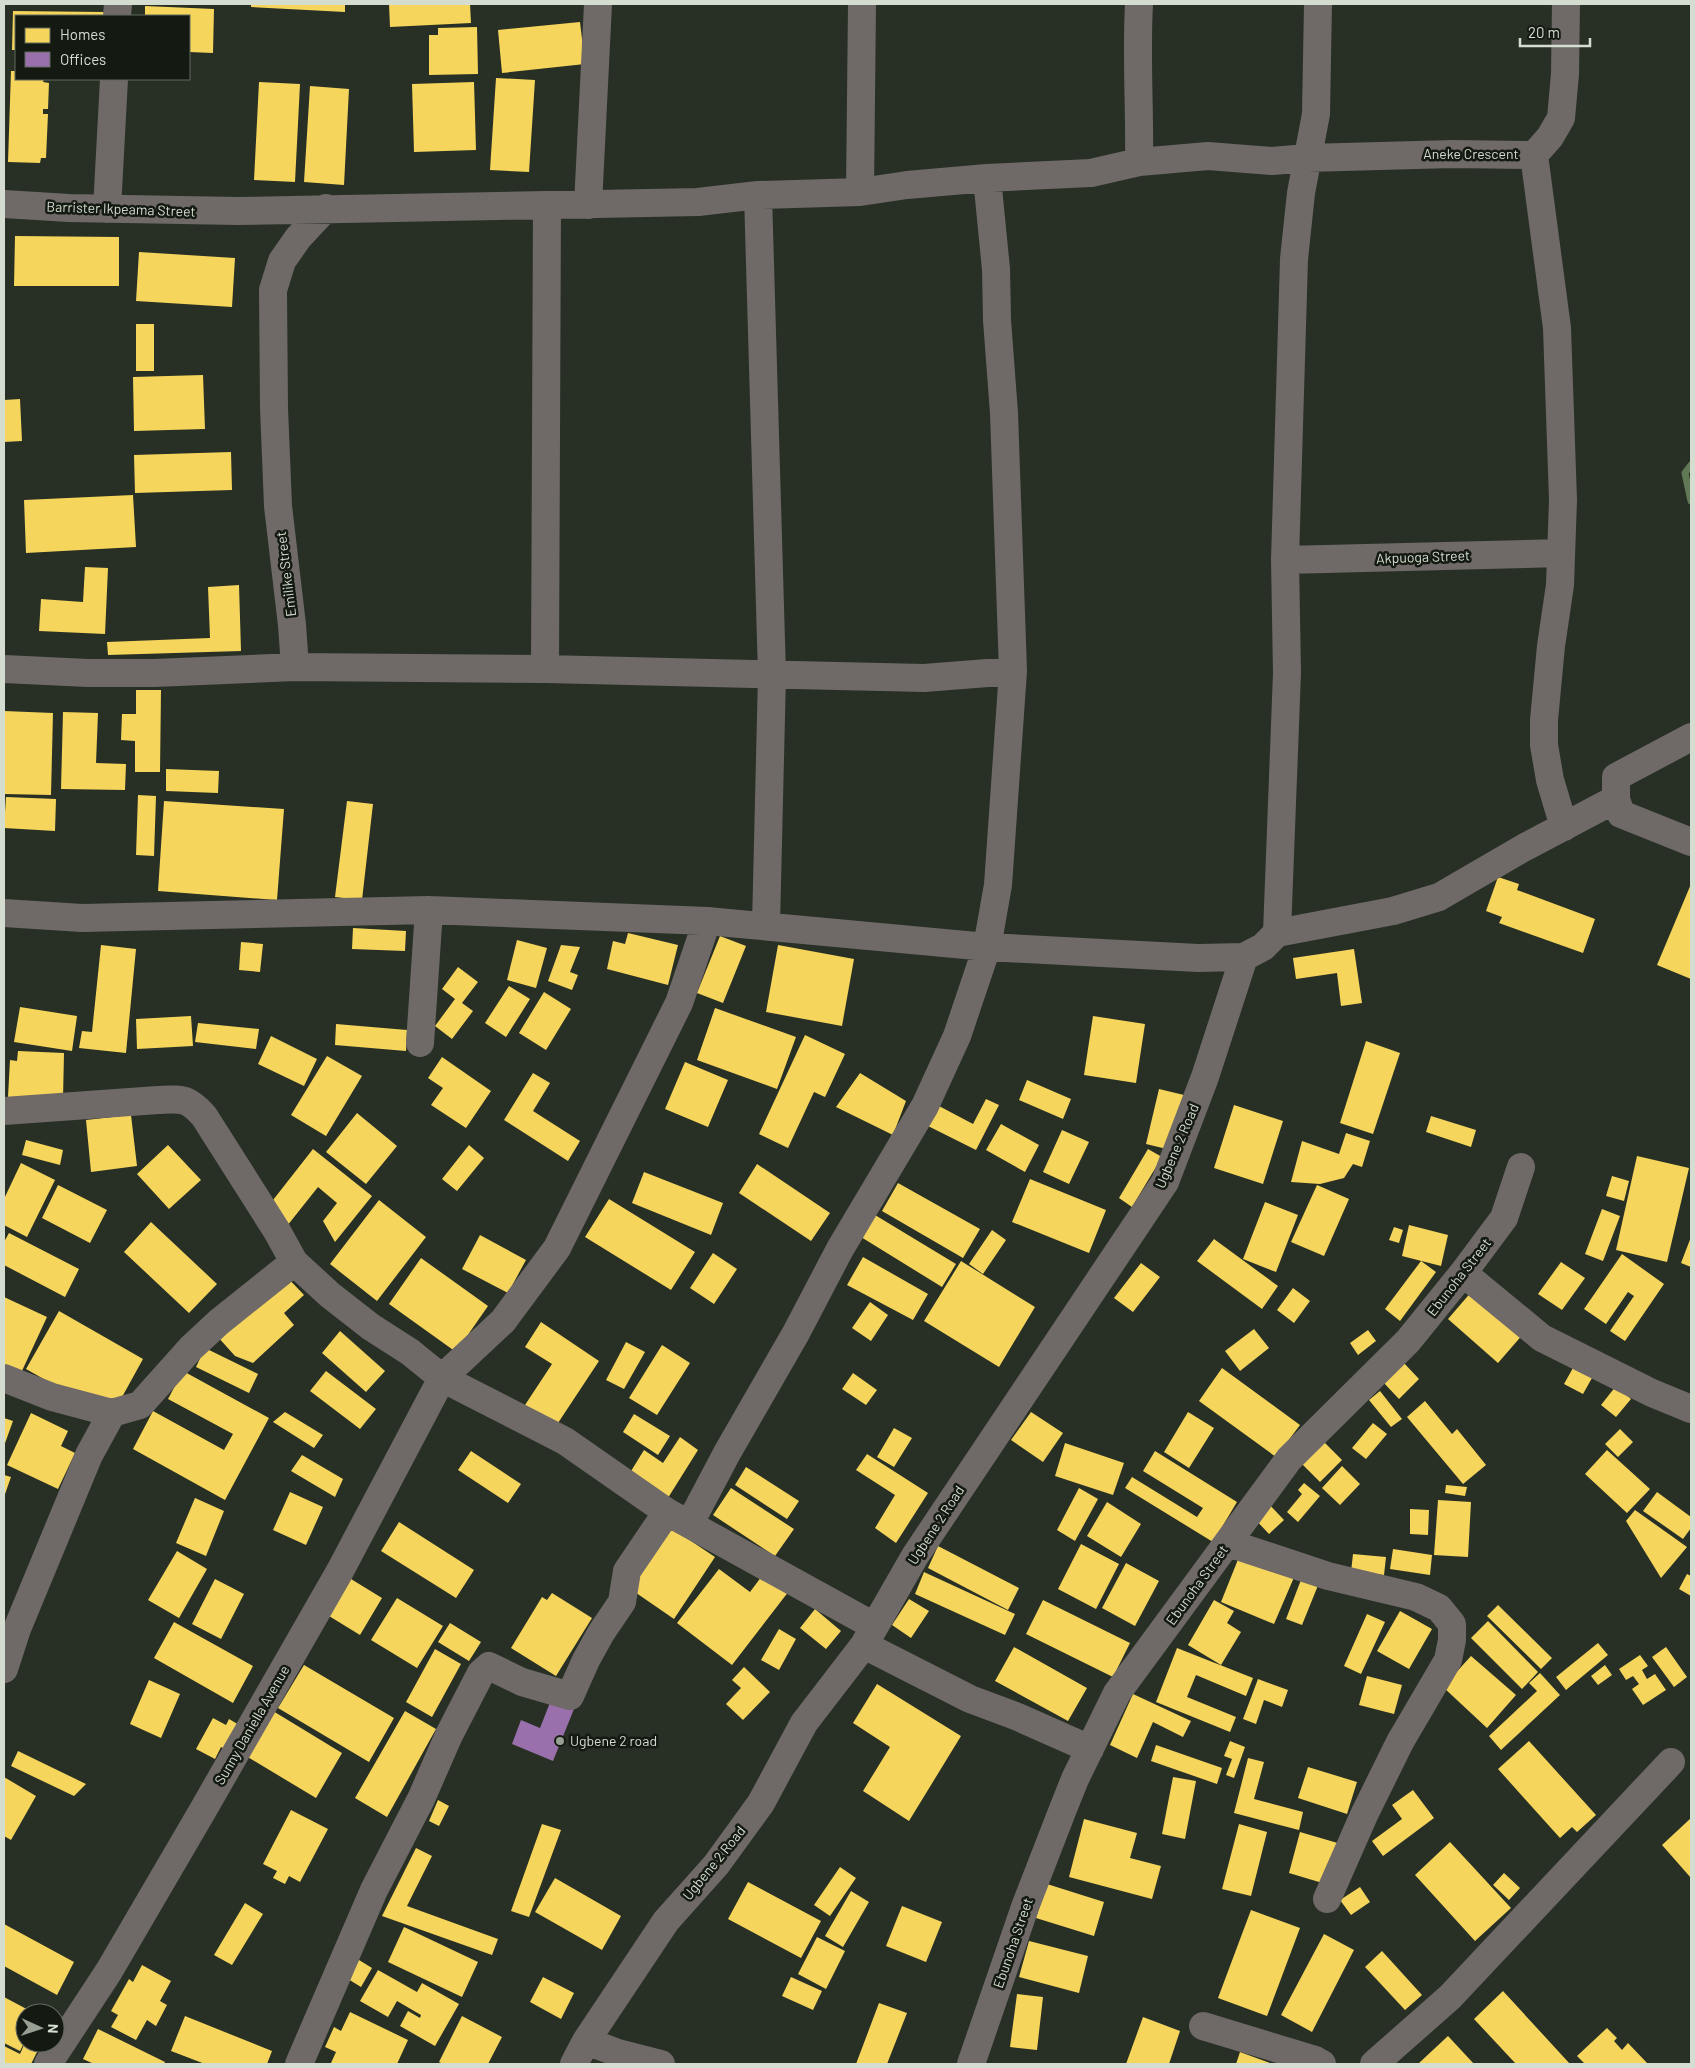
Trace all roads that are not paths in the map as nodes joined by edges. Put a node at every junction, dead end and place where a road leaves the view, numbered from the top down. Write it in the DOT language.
graph roads {
  1 [pos="598,4"];
  2 [pos="862,4"];
  3 [pos="1139,4"];
  4 [pos="1318,4"];
  5 [pos="1566,4"];
  6 [pos="114,80"];
  7 [pos="1534,155"];
  8 [pos="1308,158"];
  9 [pos="1139,162"];
  10 [pos="987,178"];
  11 [pos="860,192"];
  12 [pos="758,195"];
  13 [pos="4,204"];
  14 [pos="547,205"];
  15 [pos="588,205"];
  16 [pos="326,208"];
  17 [pos="106,209"];
  18 [pos="1560,554"];
  19 [pos="1285,560"];
  20 [pos="295,667"];
  21 [pos="4,669"];
  22 [pos="545,669"];
  23 [pos="1013,671"];
  24 [pos="772,675"];
  25 [pos="1691,737"];
  26 [pos="1616,799"];
  27 [pos="1564,827"];
  28 [pos="1691,842"];
  29 [pos="429,910"];
  30 [pos="4,913"];
  31 [pos="707,921"];
  32 [pos="766,925"];
  33 [pos="1276,933"];
  34 [pos="987,947"];
  35 [pos="1244,957"];
  36 [pos="420,1043"];
  37 [pos="4,1111"];
  38 [pos="1521,1166"];
  39 [pos="294,1262"];
  40 [pos="1463,1273"];
  41 [pos="4,1378"];
  42 [pos="442,1378"];
  43 [pos="1691,1409"];
  44 [pos="112,1413"];
  45 [pos="679,1517"];
  46 [pos="1228,1542"];
  47 [pos="869,1635"];
  48 [pos="4,1669"];
  49 [pos="1090,1749"];
  50 [pos="1671,1762"];
  51 [pos="1327,1899"];
  52 [pos="1203,2026"];
  53 [pos="580,2053"];
  54 [pos="48,2064"];
  55 [pos="300,2064"];
  56 [pos="661,2064"];
  57 [pos="971,2064"];
  58 [pos="1322,2064"];
  59 [pos="1374,2064"];
  1 -- 15 [label="street"];
  2 -- 11 [label="street"];
  3 -- 9 [label="street"];
  4 -- 8 [label="street"];
  5 -- 7 [label="street, Aneke Crescent"];
  6 -- 17 [label="street"];
  7 -- 8 [label="street, Aneke Crescent"];
  7 -- 18 [label="street"];
  8 -- 9 [label="street, Aneke Crescent"];
  8 -- 19 [label="street"];
  9 -- 10 [label="street, Aneke Crescent"];
  10 -- 11 [label="street, Aneke Crescent"];
  10 -- 23 [label="street"];
  11 -- 12 [label="street, Aneke Crescent"];
  12 -- 15 [label="street, Aneke Crescent"];
  12 -- 24 [label="street"];
  13 -- 17 [label="street, Barrister Ikpeama Street"];
  14 -- 15 [label="street, Aneke Crescent"];
  14 -- 16 [label="street"];
  14 -- 22 [label="street"];
  16 -- 17 [label="street, Barrister Ikpeama Street"];
  16 -- 20 [label="street, Emilike Street"];
  18 -- 19 [label="street, Akpuoga Street"];
  18 -- 27 [label="street"];
  19 -- 33 [label="street"];
  20 -- 21 [label="street"];
  20 -- 22 [label="street"];
  22 -- 24 [label="street"];
  23 -- 24 [label="street"];
  23 -- 34 [label="street"];
  24 -- 32 [label="street"];
  25 -- 26 [label="street"];
  26 -- 27 [label="street"];
  26 -- 28 [label="street"];
  27 -- 33 [label="street"];
  29 -- 30 [label="street"];
  29 -- 31 [label="street"];
  29 -- 36 [label="street"];
  31 -- 32 [label="street"];
  31 -- 42 [label="street, Sunny Daniella Avenue"];
  32 -- 34 [label="street"];
  33 -- 35 [label="street"];
  34 -- 35 [label="street"];
  34 -- 45 [label="street"];
  35 -- 47 [label="street, Ugbene 2 Road"];
  37 -- 39 [label="street"];
  38 -- 40 [label="street, Ebunoha Street"];
  39 -- 42 [label="street"];
  39 -- 44 [label="street"];
  40 -- 43 [label="street"];
  40 -- 46 [label="street, Ebunoha Street"];
  41 -- 44 [label="street"];
  42 -- 45 [label="street"];
  42 -- 54 [label="street, Sunny Daniella Avenue"];
  44 -- 48 [label="street"];
  45 -- 47 [label="street"];
  45 -- 55 [label="street"];
  46 -- 49 [label="street, Ebunoha Street"];
  46 -- 51 [label="street"];
  47 -- 49 [label="street"];
  47 -- 53 [label="street, Ugbene 2 Road"];
  49 -- 57 [label="street, Ebunoha Street"];
  50 -- 59 [label="street"];
  52 -- 58 [label="street"];
  53 -- 56 [label="street"];
}
